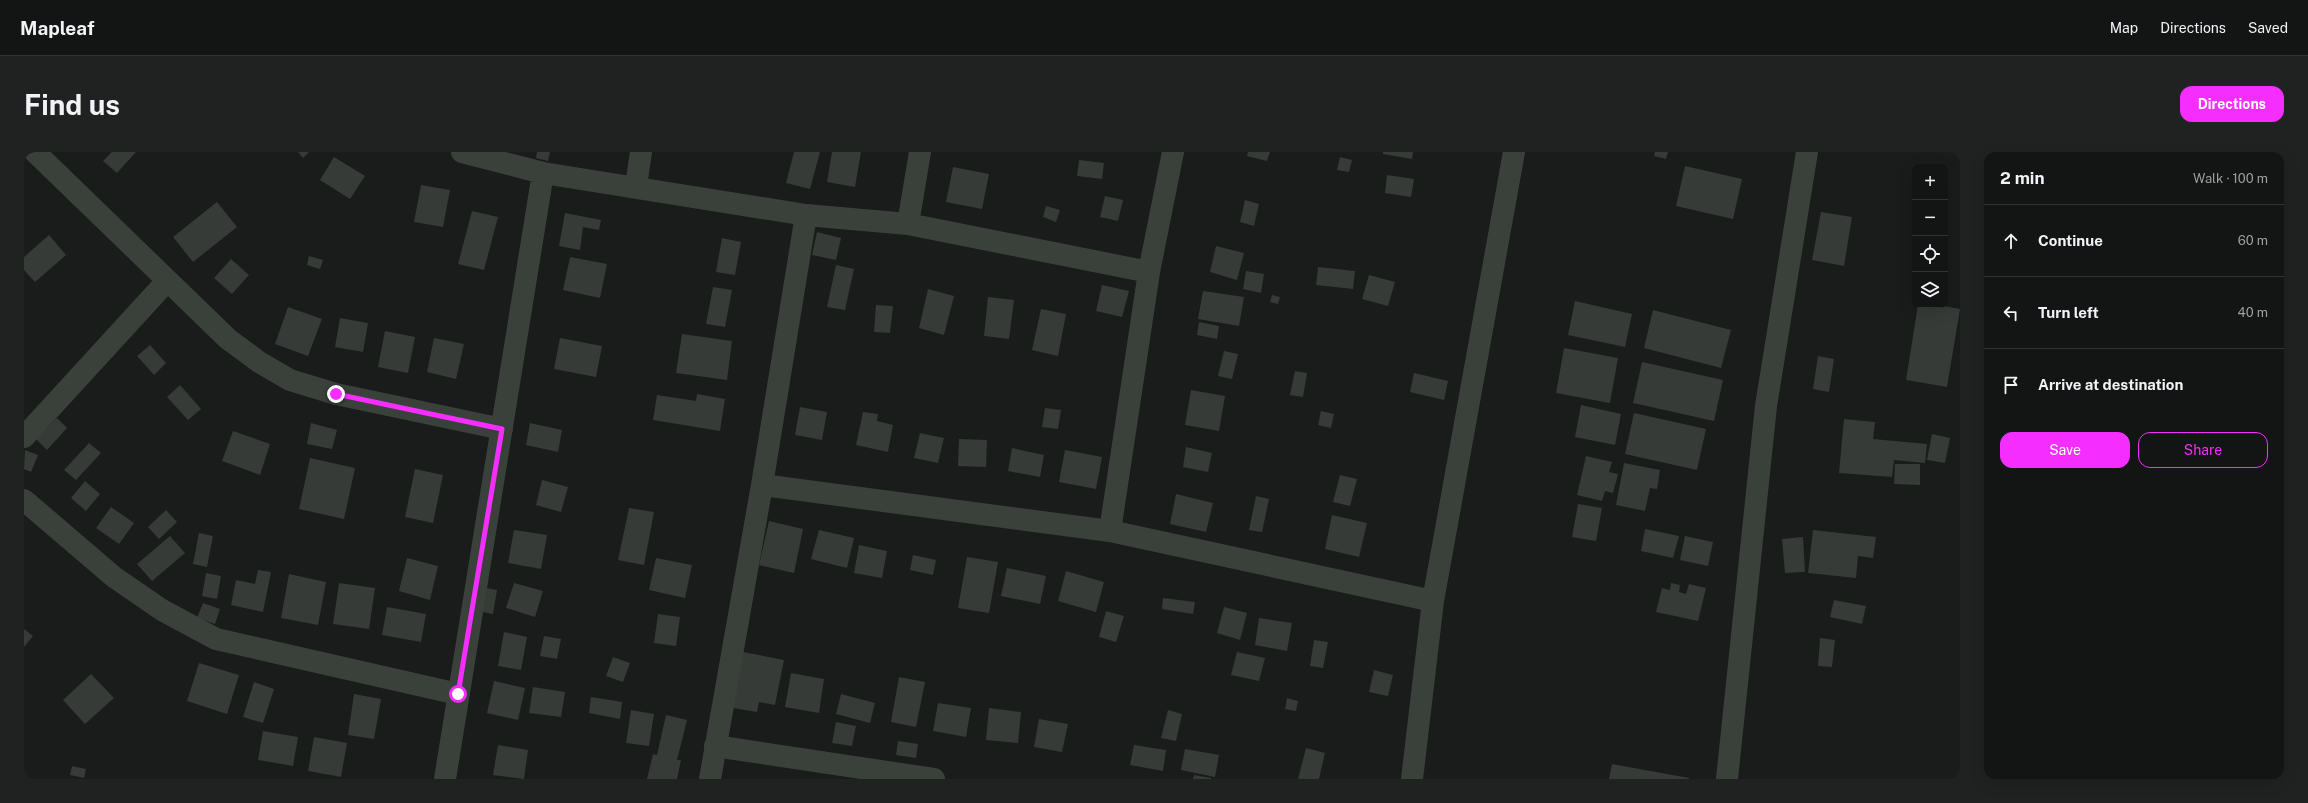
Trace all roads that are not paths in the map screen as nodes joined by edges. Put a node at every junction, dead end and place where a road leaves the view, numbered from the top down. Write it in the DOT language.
graph roads {
  1 [pos="35,152"];
  2 [pos="462,152"];
  3 [pos="641,152"];
  4 [pos="920,152"];
  5 [pos="1173,152"];
  6 [pos="1514,152"];
  7 [pos="1807,152"];
  8 [pos="543,173"];
  9 [pos="636,186"];
  10 [pos="806,215"];
  11 [pos="908,224"];
  12 [pos="1149,272"];
  13 [pos="167,281"];
  14 [pos="502,429"];
  15 [pos="24,437"];
  16 [pos="762,485"];
  17 [pos="24,500"];
  18 [pos="1110,531"];
  19 [pos="1433,601"];
  20 [pos="458,694"];
  21 [pos="715,746"];
  22 [pos="445,779"];
  23 [pos="710,779"];
  24 [pos="934,779"];
  25 [pos="1412,779"];
  26 [pos="1727,779"];
  1 -- 13 [label="street"];
  2 -- 8 [label="street"];
  3 -- 9 [label="street"];
  4 -- 11 [label="street"];
  5 -- 12 [label="street"];
  6 -- 19 [label="street"];
  7 -- 26 [label="street"];
  8 -- 9 [label="street"];
  8 -- 14 [label="street"];
  9 -- 10 [label="street"];
  10 -- 11 [label="street"];
  10 -- 16 [label="street"];
  11 -- 12 [label="street"];
  12 -- 18 [label="street"];
  13 -- 14 [label="street"];
  13 -- 15 [label="street"];
  14 -- 20 [label="street"];
  16 -- 18 [label="street"];
  16 -- 21 [label="street"];
  17 -- 20 [label="street"];
  18 -- 19 [label="street"];
  19 -- 25 [label="street"];
  20 -- 22 [label="street"];
  21 -- 23 [label="street"];
  21 -- 24 [label="street"];
}
